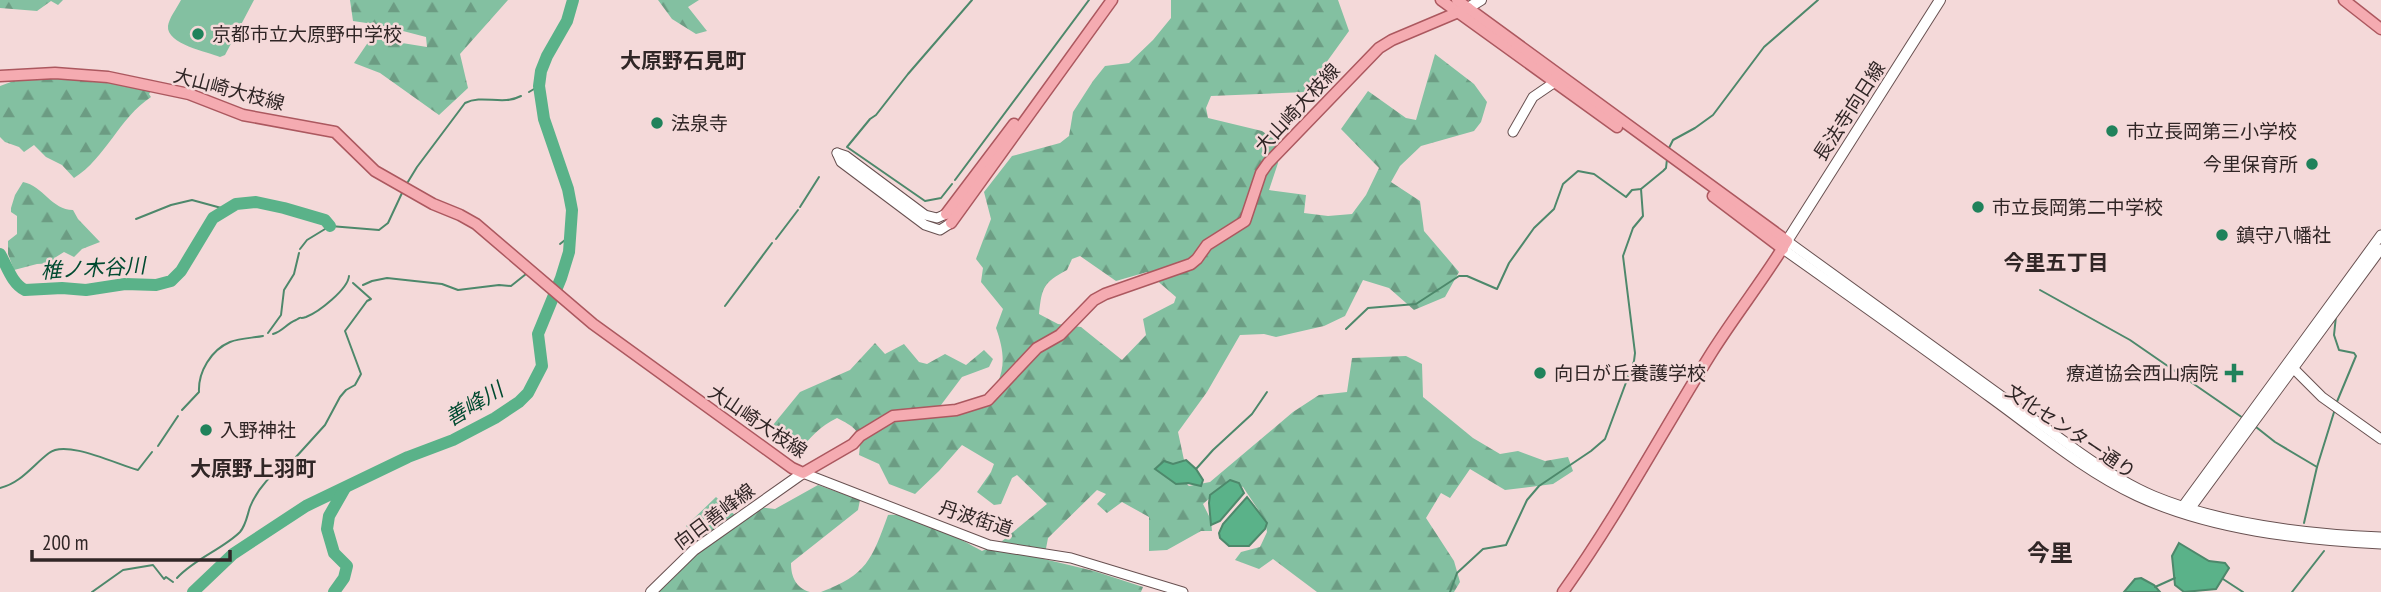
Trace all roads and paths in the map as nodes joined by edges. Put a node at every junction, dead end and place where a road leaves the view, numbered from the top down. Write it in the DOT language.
graph roads {
  1 [pos="1106,0"];
  2 [pos="1112,0"];
  3 [pos="1441,0"];
  4 [pos="1481,0"];
  5 [pos="1940,0"];
  6 [pos="2344,0"];
  7 [pos="2356,0"];
  8 [pos="1461,6"];
  9 [pos="2381,20"];
  10 [pos="2381,29"];
  11 [pos="0,76"];
  12 [pos="1555,82"];
  13 [pos="1513,132"];
  14 [pos="948,219"];
  15 [pos="2381,235"];
  16 [pos="1785,245"];
  17 [pos="2381,249"];
  18 [pos="2291,366"];
  19 [pos="2381,439"];
  20 [pos="803,473"];
  21 [pos="2184,510"];
  22 [pos="2381,537"];
  23 [pos="2381,544"];
  24 [pos="651,592"];
  25 [pos="1183,592"];
  26 [pos="1563,592"];
  1 -- 14 [label="main road"];
  2 -- 14 [label="main road"];
  3 -- 8 [label="main road"];
  4 -- 8 [label="main road"];
  5 -- 16 [label="main road, 長法寺向日線"];
  6 -- 10 [label="main road"];
  7 -- 9 [label="main road"];
  8 -- 12 [label="main road"];
  8 -- 16 [label="main road"];
  8 -- 20 [label="main road, 大山崎大枝線"];
  11 -- 20 [label="main road, 大山崎大枝線"];
  12 -- 13 [label="street"];
  12 -- 16 [label="main road"];
  14 -- 14 [label="street"];
  15 -- 18 [label="street"];
  16 -- 21 [label="street, 文化センター通り"];
  16 -- 26 [label="main road"];
  17 -- 18 [label="street"];
  18 -- 19 [label="street"];
  18 -- 21 [label="street"];
  20 -- 24 [label="main road, 向日善峰線"];
  20 -- 25 [label="street, 丹波街道"];
  21 -- 22 [label="street, 文化センター通り"];
  21 -- 23 [label="street, 文化センター通り"];
}
